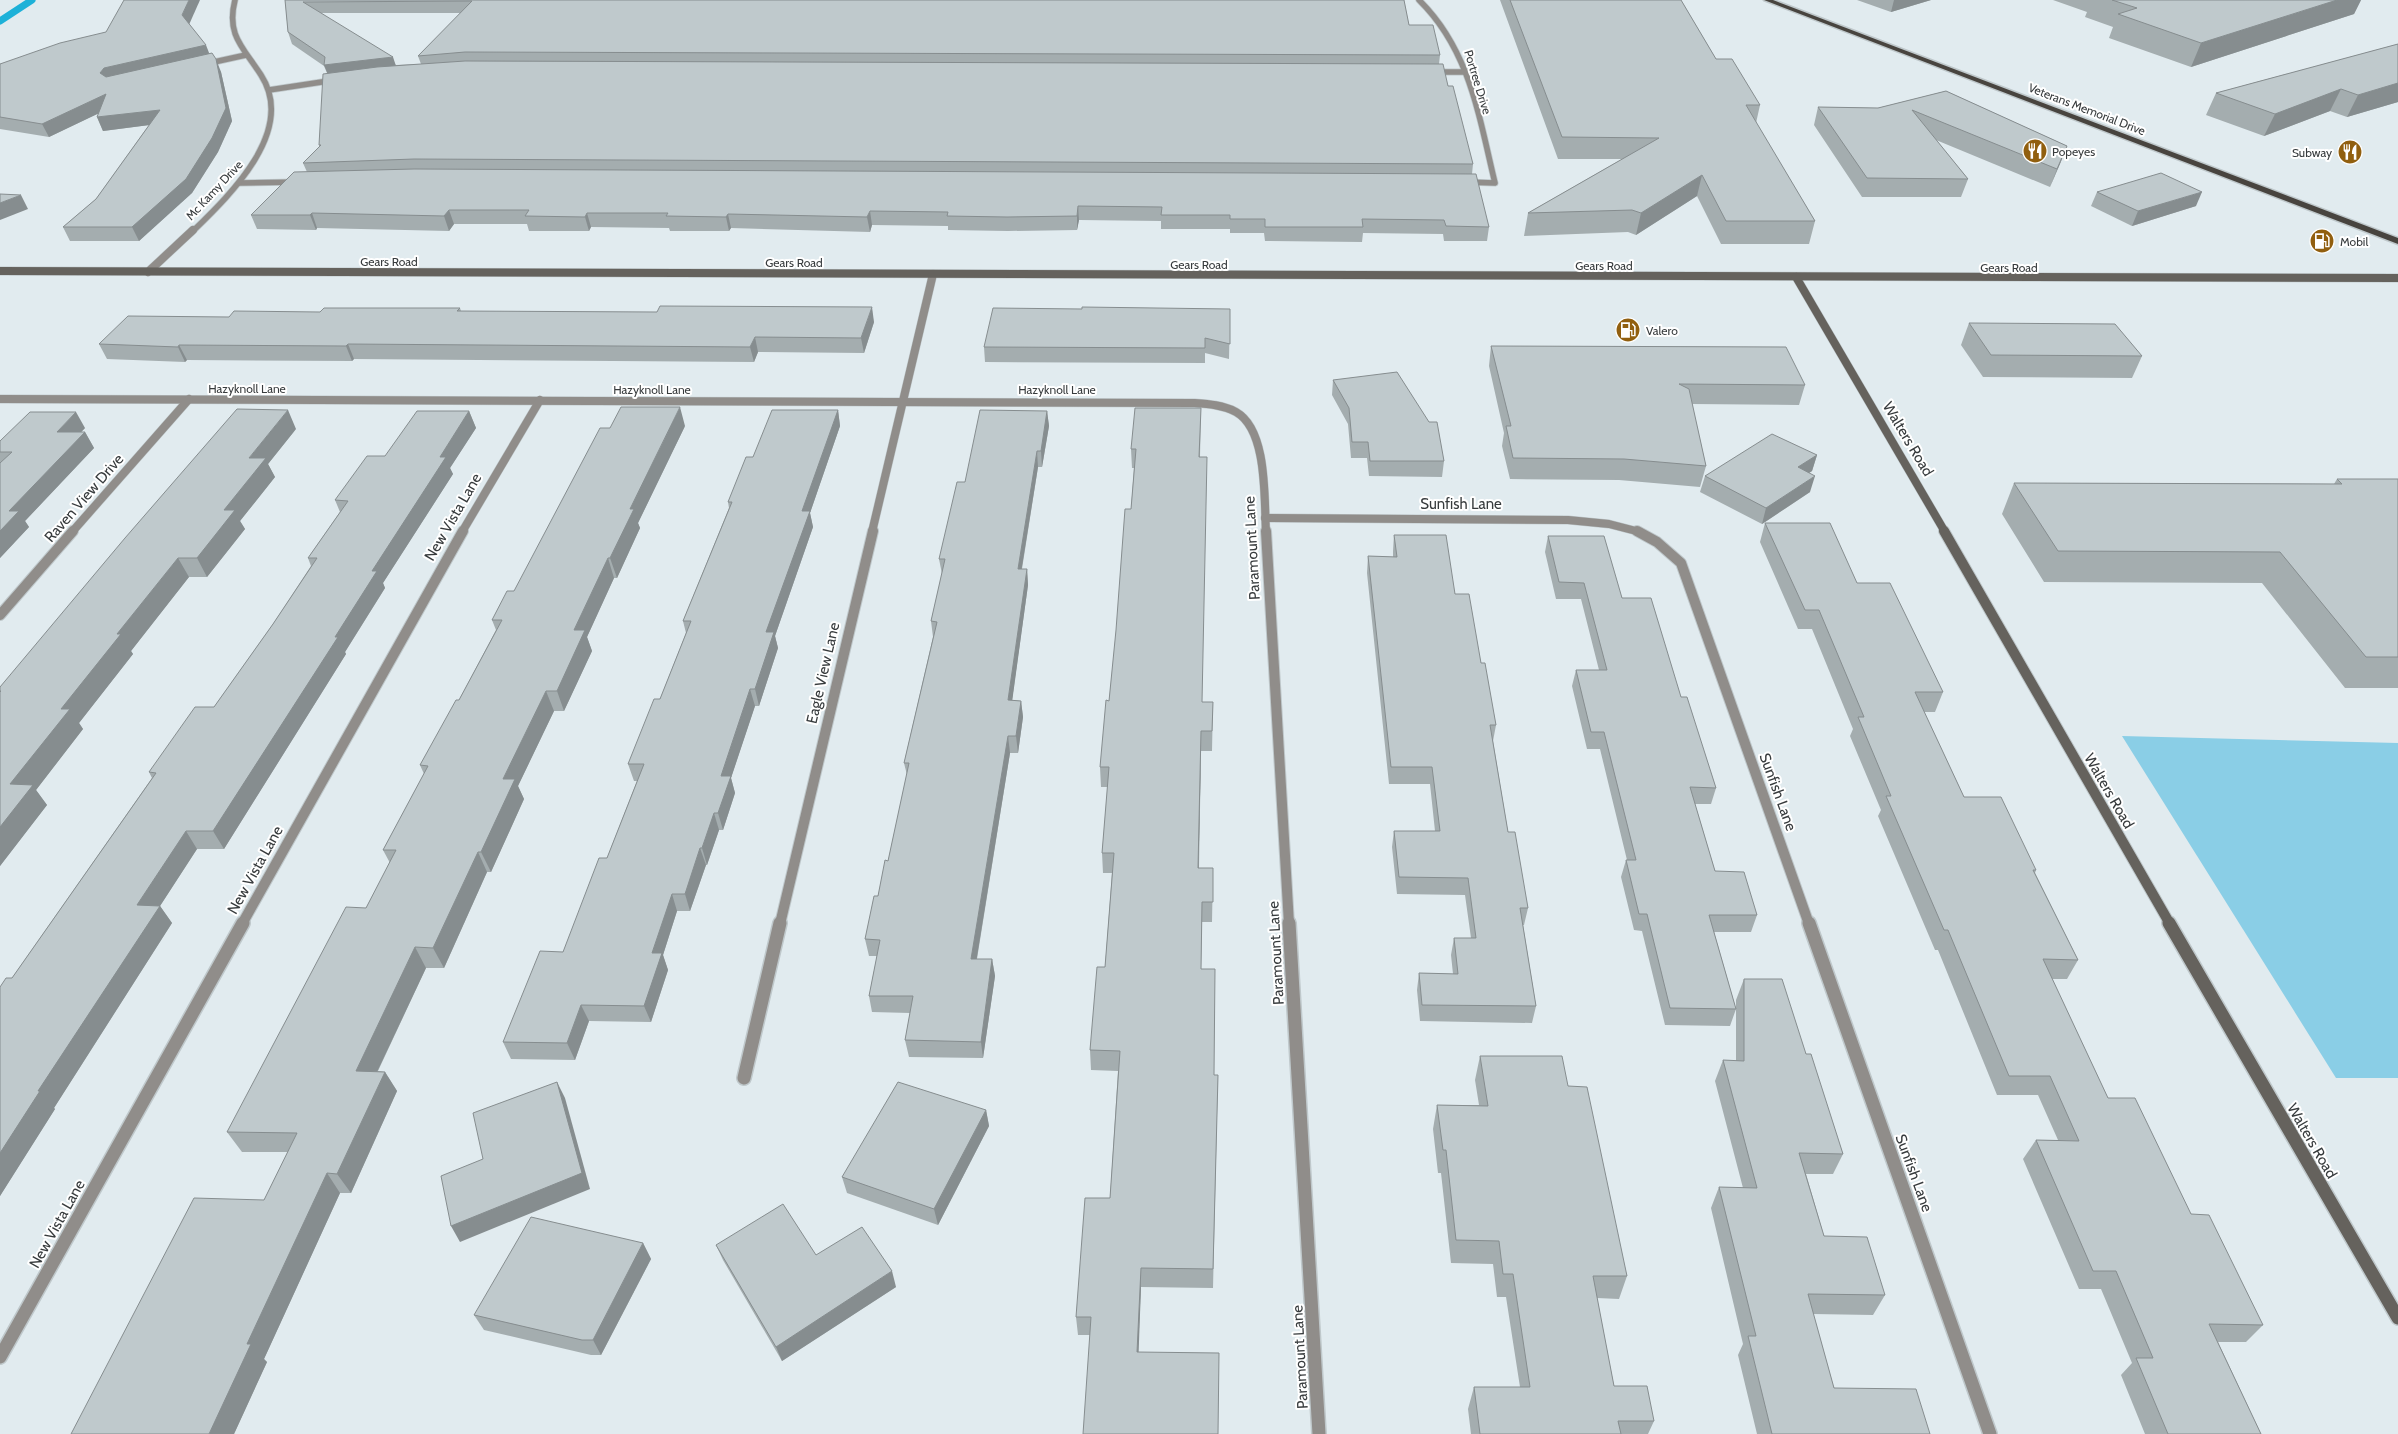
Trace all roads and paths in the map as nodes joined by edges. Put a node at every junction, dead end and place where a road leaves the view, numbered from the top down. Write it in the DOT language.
graph roads {
  1 [pos="235,0"];
  2 [pos="1418,0"];
  3 [pos="1766,0"];
  4 [pos="246,55"];
  5 [pos="198,65"];
  6 [pos="1426,72"];
  7 [pos="1466,72"];
  8 [pos="342,79"];
  9 [pos="270,90"];
  10 [pos="305,181"];
  11 [pos="1455,182"];
  12 [pos="239,183"];
  13 [pos="2398,241"];
  14 [pos="0,271"];
  15 [pos="148,272"];
  16 [pos="933,274"];
  17 [pos="1796,277"];
  18 [pos="2398,278"];
  19 [pos="0,399"];
  20 [pos="189,399"];
  21 [pos="540,400"];
  22 [pos="902,400"];
  23 [pos="1262,469"];
  24 [pos="1265,518"];
  25 [pos="0,616"];
  26 [pos="744,1078"];
  27 [pos="2398,1318"];
  28 [pos="0,1357"];
  29 [pos="1319,1434"];
  30 [pos="1990,1434"];
  1 -- 4 [label="street, Mc Kamy Drive"];
  2 -- 7 [label="street, Portree Drive"];
  3 -- 13 [label="main road, Veterans Memorial Drive"];
  4 -- 5 [label="street"];
  4 -- 9 [label="street, Mc Kamy Drive"];
  6 -- 7 [label="street"];
  7 -- 11 [label="street, Portree Drive"];
  8 -- 9 [label="street"];
  9 -- 12 [label="street, Mc Kamy Drive"];
  10 -- 12 [label="street"];
  12 -- 15 [label="street, Mc Kamy Drive"];
  14 -- 15 [label="main road, Gears Road"];
  15 -- 16 [label="main road, Gears Road"];
  16 -- 17 [label="main road, Gears Road"];
  16 -- 22 [label="street, Eagle View Lane"];
  17 -- 18 [label="main road, Gears Road"];
  17 -- 27 [label="main road, Walters Road"];
  19 -- 20 [label="street, Hazyknoll Lane"];
  20 -- 21 [label="street, Hazyknoll Lane"];
  20 -- 25 [label="street, Raven View Drive"];
  21 -- 22 [label="street, Hazyknoll Lane"];
  21 -- 28 [label="street, New Vista Lane"];
  22 -- 23 [label="street, Hazyknoll Lane"];
  22 -- 26 [label="street, Eagle View Lane"];
  23 -- 24 [label="street, Paramount Lane"];
  24 -- 29 [label="street, Paramount Lane"];
  24 -- 30 [label="street, Sunfish Lane"];
}
